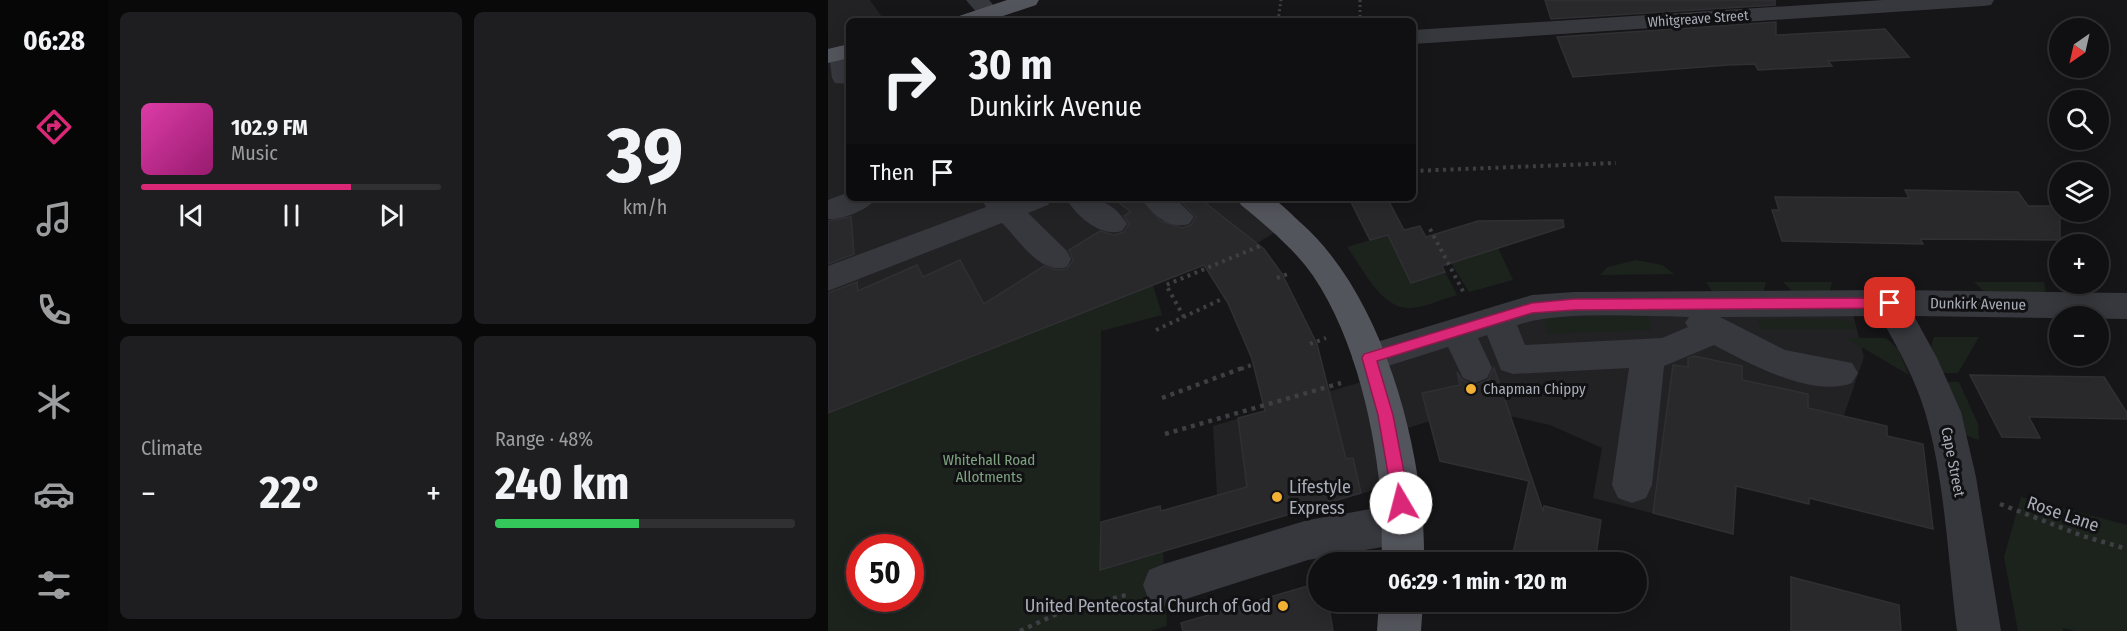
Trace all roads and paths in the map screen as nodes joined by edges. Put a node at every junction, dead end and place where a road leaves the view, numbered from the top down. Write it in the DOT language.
graph roads {
  1 [pos="1028,0"];
  2 [pos="1281,0"];
  3 [pos="1360,0"];
  4 [pos="1983,0"];
  5 [pos="989,12"];
  6 [pos="974,18"];
  7 [pos="1278,18"];
  8 [pos="1360,18"];
  9 [pos="1416,37"];
  10 [pos="839,53"];
  11 [pos="844,78"];
  12 [pos="1616,163"];
  13 [pos="1416,171"];
  14 [pos="854,201"];
  15 [pos="1019,201"];
  16 [pos="1084,201"];
  17 [pos="1160,201"];
  18 [pos="1255,201"];
  19 [pos="1000,204"];
  20 [pos="831,210"];
  21 [pos="1179,216"];
  22 [pos="1112,224"];
  23 [pos="1430,230"];
  24 [pos="1269,242"];
  25 [pos="1056,259"];
  26 [pos="828,279"];
  27 [pos="1224,298"];
  28 [pos="1467,299"];
  29 [pos="1890,303"];
  30 [pos="2127,306"];
  31 [pos="1184,317"];
  32 [pos="1498,318"];
  33 [pos="1156,330"];
  34 [pos="1703,330"];
  35 [pos="1458,331"];
  36 [pos="1331,336"];
  37 [pos="1310,344"];
  38 [pos="1648,353"];
  39 [pos="1254,364"];
  40 [pos="1474,368"];
  41 [pos="1358,370"];
  42 [pos="1840,373"];
  43 [pos="1162,398"];
  44 [pos="1165,434"];
  45 [pos="1632,485"];
  46 [pos="1991,500"];
  47 [pos="1404,543"];
  48 [pos="2127,549"];
  49 [pos="1164,585"];
  50 [pos="1400,612"];
  51 [pos="1020,631"];
  52 [pos="1399,631"];
  53 [pos="1979,631"];
  1 -- 5 [label="main road"];
  2 -- 7 [label="path"];
  3 -- 8 [label="path"];
  4 -- 9 [label="street, Whitgreave Street"];
  5 -- 6 [label="main road"];
  10 -- 11 [label="street"];
  12 -- 13 [label="path"];
  14 -- 20 [label="street"];
  15 -- 19 [label="street"];
  16 -- 22 [label="street"];
  17 -- 21 [label="street"];
  18 -- 41 [label="main road"];
  19 -- 25 [label="street"];
  19 -- 26 [label="street"];
  23 -- 28 [label="path"];
  24 -- 31 [label="path"];
  27 -- 31 [label="path"];
  29 -- 30 [label="street, Dunkirk Avenue"];
  29 -- 34 [label="street, Dunkirk Avenue"];
  29 -- 53 [label="street, Cape Street"];
  31 -- 33 [label="path"];
  32 -- 34 [label="street, Dunkirk Avenue"];
  32 -- 35 [label="street, Dunkirk Avenue"];
  32 -- 38 [label="street"];
  34 -- 38 [label="street"];
  34 -- 42 [label="street"];
  35 -- 40 [label="street"];
  35 -- 41 [label="street, Dunkirk Avenue"];
  36 -- 37 [label="path"];
  38 -- 45 [label="street"];
  39 -- 43 [label="path"];
  41 -- 44 [label="path"];
  41 -- 47 [label="main road"];
  46 -- 48 [label="path, Rose Lane"];
  47 -- 49 [label="street"];
  49 -- 51 [label="path"];
  50 -- 52 [label="main road"];
}
